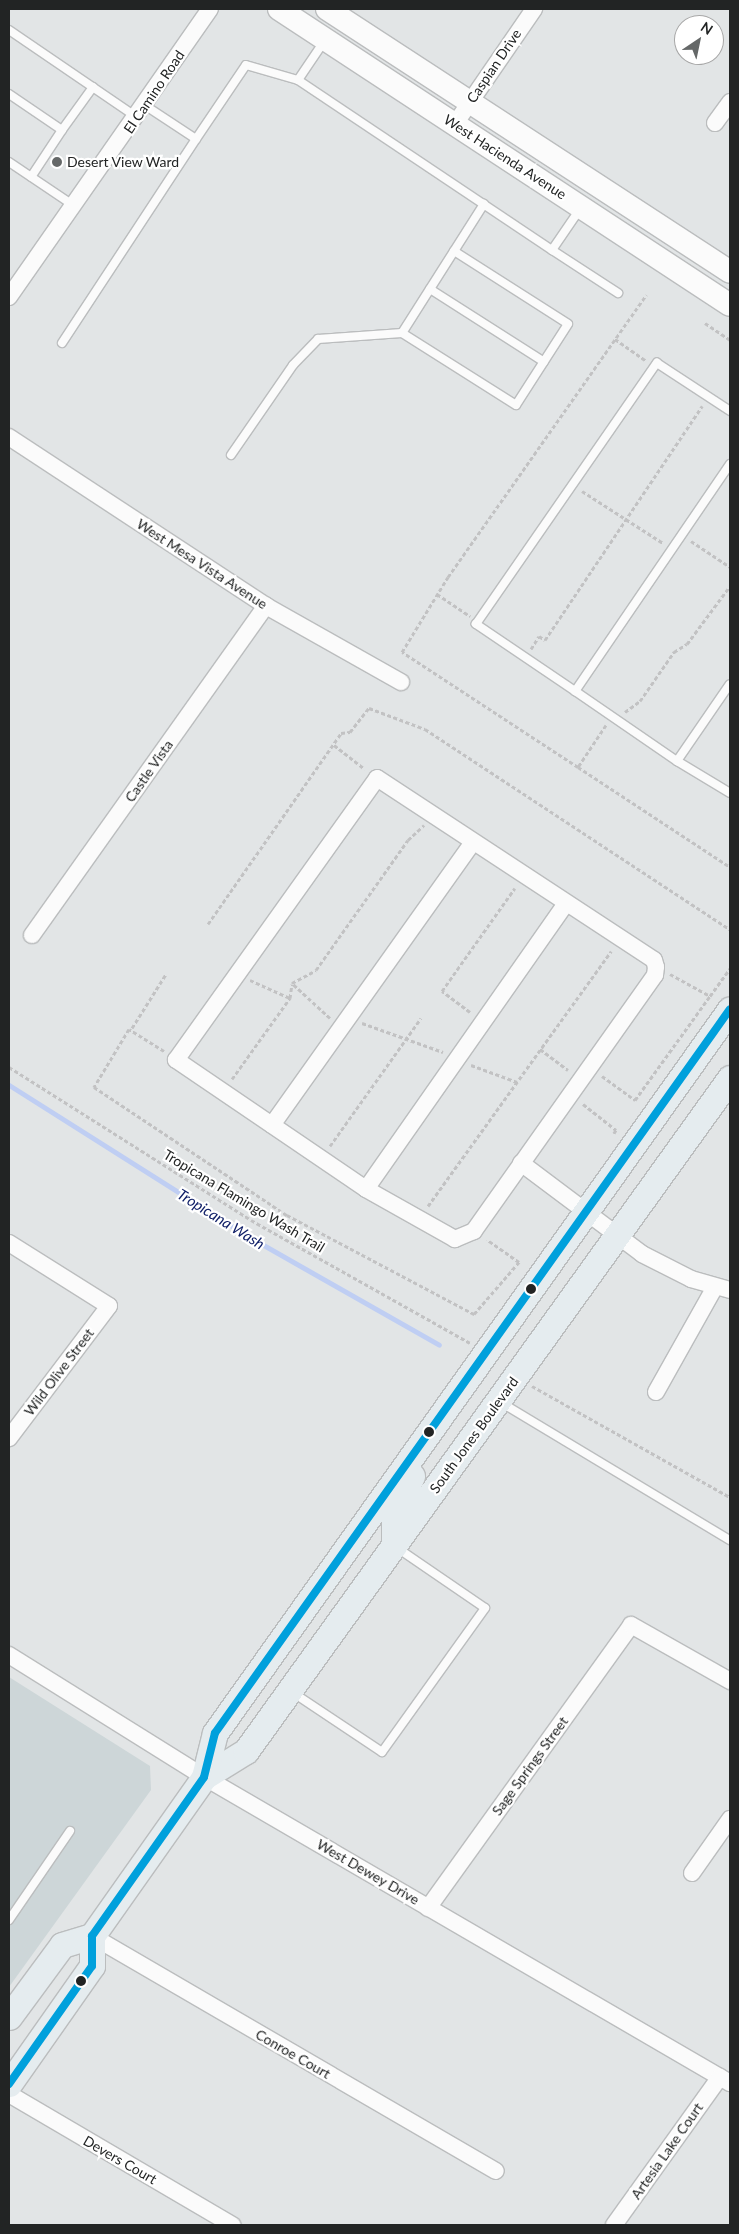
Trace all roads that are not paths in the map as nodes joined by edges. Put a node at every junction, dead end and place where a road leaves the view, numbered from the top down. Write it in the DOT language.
graph roads {
  1 [pos="210,9"];
  2 [pos="279,9"];
  3 [pos="327,9"];
  4 [pos="534,9"];
  5 [pos="9,30"];
  6 [pos="326,39"];
  7 [pos="298,80"];
  8 [pos="93,87"];
  9 [pos="9,94"];
  10 [pos="469,102"];
  11 [pos="730,102"];
  12 [pos="142,112"];
  13 [pos="715,123"];
  14 [pos="455,124"];
  15 [pos="62,130"];
  16 [pos="196,139"];
  17 [pos="9,162"];
  18 [pos="31,177"];
  19 [pos="596,184"];
  20 [pos="484,204"];
  21 [pos="73,206"];
  22 [pos="581,207"];
  23 [pos="552,250"];
  24 [pos="454,251"];
  25 [pos="730,272"];
  26 [pos="430,289"];
  27 [pos="618,293"];
  28 [pos="9,297"];
  29 [pos="730,304"];
  30 [pos="402,333"];
  31 [pos="62,343"];
  32 [pos="544,362"];
  33 [pos="730,412"];
  34 [pos="9,437"];
  35 [pos="231,455"];
  36 [pos="730,464"];
  37 [pos="266,606"];
  38 [pos="401,682"];
  39 [pos="730,684"];
  40 [pos="574,691"];
  41 [pos="677,761"];
  42 [pos="730,793"];
  43 [pos="473,842"];
  44 [pos="566,903"];
  45 [pos="32,936"];
  46 [pos="720,1002"];
  47 [pos="730,1078"];
  48 [pos="272,1125"];
  49 [pos="521,1163"];
  50 [pos="366,1189"];
  51 [pos="586,1215"];
  52 [pos="617,1236"];
  53 [pos="9,1243"];
  54 [pos="722,1288"];
  55 [pos="656,1392"];
  56 [pos="499,1401"];
  57 [pos="9,1438"];
  58 [pos="422,1445"];
  59 [pos="730,1540"];
  60 [pos="394,1546"];
  61 [pos="9,1655"];
  62 [pos="730,1681"];
  63 [pos="290,1690"];
  64 [pos="204,1777"];
  65 [pos="730,1819"];
  66 [pos="70,1831"];
  67 [pos="692,1873"];
  68 [pos="428,1908"];
  69 [pos="9,1920"];
  70 [pos="92,1936"];
  71 [pos="9,2018"];
  72 [pos="725,2080"];
  73 [pos="9,2084"];
  74 [pos="9,2094"];
  75 [pos="495,2171"];
  76 [pos="232,2225"];
  77 [pos="614,2225"];
  1 -- 12 [label="street, El Camino Road"];
  2 -- 6 [label="main road, West Hacienda Avenue"];
  3 -- 10 [label="main road, West Hacienda Avenue"];
  4 -- 10 [label="street, Caspian Drive"];
  5 -- 8 [label="lane"];
  6 -- 7 [label="lane"];
  6 -- 14 [label="main road, West Hacienda Avenue"];
  7 -- 16 [label="lane"];
  7 -- 20 [label="lane"];
  8 -- 12 [label="lane"];
  8 -- 15 [label="lane"];
  9 -- 15 [label="lane"];
  10 -- 14 [label="street, Caspian Drive"];
  10 -- 19 [label="main road, West Hacienda Avenue"];
  11 -- 13 [label="street"];
  12 -- 16 [label="lane"];
  12 -- 21 [label="street, El Camino Road"];
  14 -- 22 [label="main road, West Hacienda Avenue"];
  15 -- 18 [label="lane"];
  16 -- 31 [label="lane"];
  17 -- 18 [label="lane"];
  18 -- 21 [label="lane"];
  19 -- 22 [label="main road"];
  19 -- 25 [label="main road, West Hacienda Avenue"];
  20 -- 23 [label="lane"];
  20 -- 24 [label="lane"];
  21 -- 28 [label="street, El Camino Road"];
  22 -- 23 [label="lane"];
  22 -- 29 [label="main road, West Hacienda Avenue"];
  23 -- 27 [label="lane"];
  24 -- 26 [label="lane"];
  24 -- 32 [label="lane"];
  26 -- 30 [label="lane"];
  26 -- 32 [label="lane"];
  30 -- 32 [label="lane"];
  30 -- 35 [label="lane"];
  33 -- 40 [label="lane"];
  34 -- 37 [label="street, West Mesa Vista Avenue"];
  36 -- 40 [label="lane"];
  37 -- 38 [label="street, West Mesa Vista Avenue"];
  37 -- 45 [label="street, Castle Vista"];
  39 -- 41 [label="lane"];
  40 -- 41 [label="lane"];
  41 -- 42 [label="lane"];
  43 -- 44 [label="street"];
  43 -- 48 [label="street"];
  43 -- 48 [label="street"];
  44 -- 49 [label="street"];
  44 -- 50 [label="street"];
  46 -- 51 [label="main road, South Jones Boulevard"];
  47 -- 52 [label="main road, South Jones Boulevard"];
  48 -- 50 [label="street"];
  49 -- 50 [label="street"];
  49 -- 51 [label="street"];
  51 -- 52 [label="street"];
  51 -- 58 [label="main road, South Jones Boulevard"];
  52 -- 54 [label="street"];
  52 -- 56 [label="main road, South Jones Boulevard"];
  53 -- 57 [label="street, Wild Olive Street"];
  54 -- 55 [label="street"];
  56 -- 59 [label="lane"];
  56 -- 60 [label="main road, South Jones Boulevard"];
  58 -- 60 [label="main road"];
  58 -- 64 [label="main road, South Jones Boulevard"];
  60 -- 63 [label="main road, South Jones Boulevard"];
  60 -- 63 [label="lane"];
  61 -- 64 [label="street, West Dewey Drive"];
  62 -- 68 [label="street, Sage Springs Street"];
  63 -- 64 [label="main road, South Jones Boulevard"];
  64 -- 68 [label="street, West Dewey Drive"];
  64 -- 70 [label="main road, South Jones Boulevard"];
  65 -- 67 [label="street"];
  66 -- 69 [label="lane"];
  68 -- 72 [label="street, West Dewey Drive"];
  70 -- 71 [label="main road"];
  70 -- 73 [label="main road"];
  70 -- 75 [label="street, Conroe Court"];
  72 -- 77 [label="street, Artesia Lake Court"];
  74 -- 76 [label="street, Devers Court"];
}
